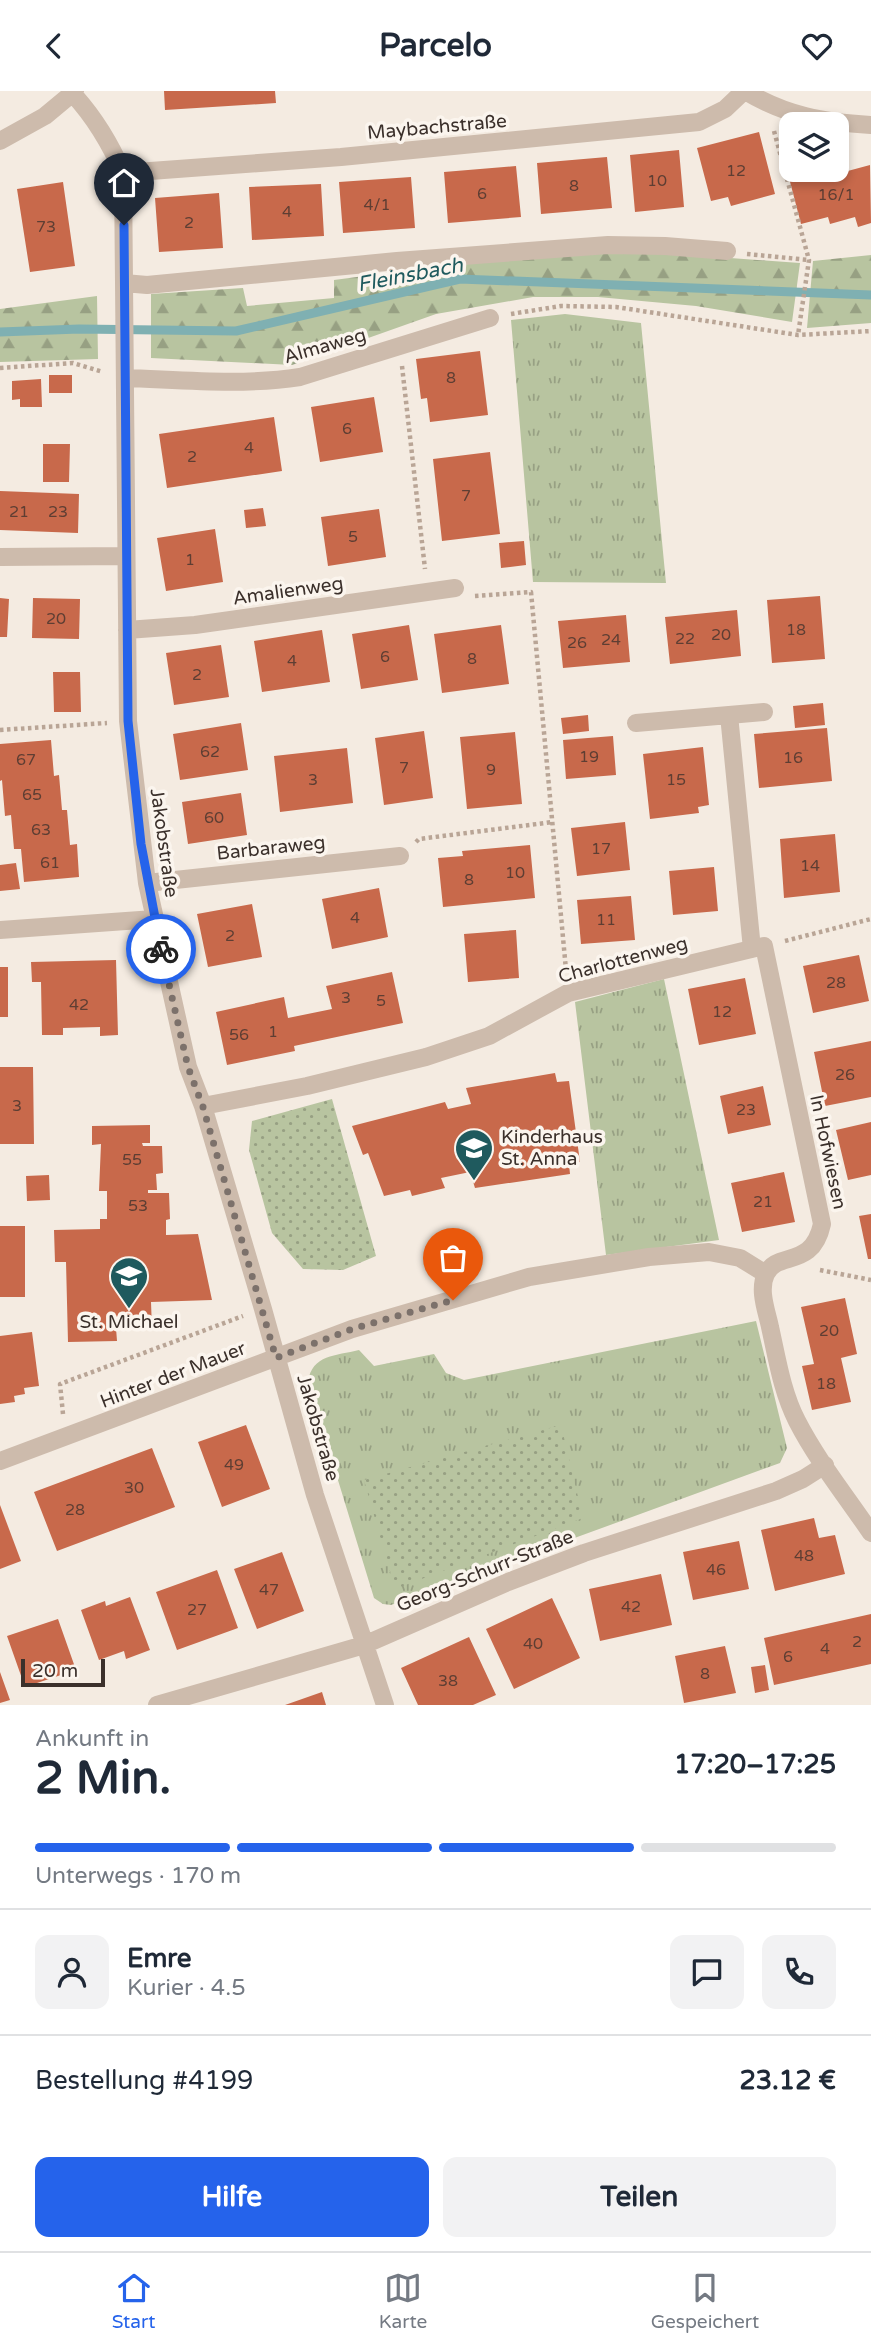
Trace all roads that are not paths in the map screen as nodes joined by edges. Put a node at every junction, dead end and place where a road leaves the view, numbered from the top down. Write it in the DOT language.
graph roads {
  1 [pos="745,91"];
  2 [pos="74,92"];
  3 [pos="871,125"];
  4 [pos="0,141"];
  5 [pos="123,173"];
  6 [pos="727,251"];
  7 [pos="124,290"];
  8 [pos="490,317"];
  9 [pos="125,370"];
  10 [pos="0,557"];
  11 [pos="126,557"];
  12 [pos="454,588"];
  13 [pos="127,631"];
  14 [pos="764,712"];
  15 [pos="729,715"];
  16 [pos="636,723"];
  17 [pos="400,856"];
  18 [pos="147,883"];
  19 [pos="154,919"];
  20 [pos="0,930"];
  21 [pos="758,947"];
  22 [pos="203,1107"];
  23 [pos="766,1274"];
  24 [pos="276,1358"];
  25 [pos="0,1461"];
  26 [pos="825,1465"];
  27 [pos="871,1533"];
  28 [pos="364,1645"];
  29 [pos="157,1705"];
  30 [pos="385,1705"];
  1 -- 3 [label="street"];
  1 -- 5 [label="street, Maybachstraße"];
  2 -- 4 [label="street"];
  2 -- 5 [label="street, Jakobstraße"];
  5 -- 7 [label="street, Jakobstraße"];
  6 -- 7 [label="street"];
  7 -- 9 [label="street, Jakobstraße"];
  8 -- 9 [label="street, Almaweg"];
  9 -- 11 [label="street, Jakobstraße"];
  10 -- 11 [label="street"];
  11 -- 13 [label="street, Jakobstraße"];
  12 -- 13 [label="street, Amalienweg"];
  13 -- 18 [label="street, Jakobstraße"];
  14 -- 15 [label="street"];
  15 -- 16 [label="street"];
  15 -- 21 [label="street"];
  17 -- 18 [label="street, Barbaraweg"];
  18 -- 19 [label="street, Jakobstraße"];
  19 -- 20 [label="street"];
  19 -- 22 [label="street, Jakobstraße"];
  21 -- 22 [label="street, Charlottenweg"];
  21 -- 23 [label="street, In Hofwiesen"];
  22 -- 24 [label="street, Jakobstraße"];
  23 -- 24 [label="street, Hinter der Mauer"];
  23 -- 26 [label="street"];
  24 -- 25 [label="street, Hinter der Mauer"];
  24 -- 28 [label="street, Jakobstraße"];
  26 -- 27 [label="street"];
  26 -- 28 [label="street, Georg-Schurr-Straße"];
  28 -- 29 [label="street, Georg-Schurr-Straße"];
  28 -- 30 [label="street, Jakobstraße"];
}
